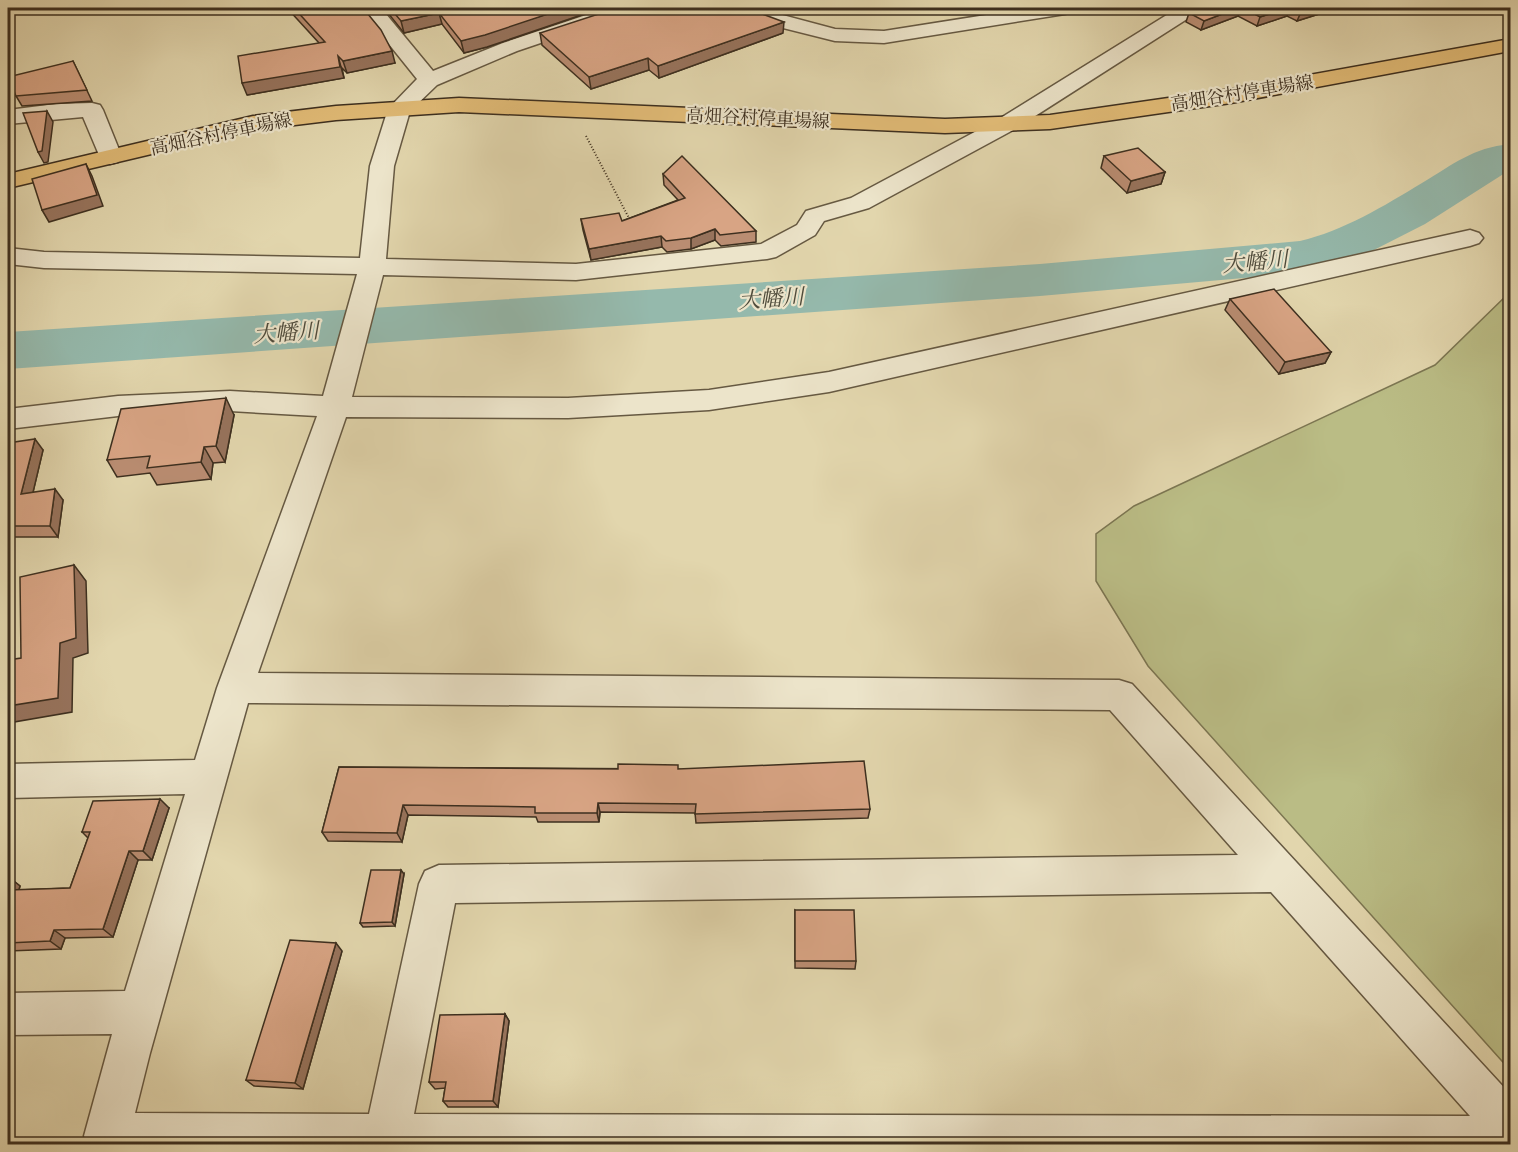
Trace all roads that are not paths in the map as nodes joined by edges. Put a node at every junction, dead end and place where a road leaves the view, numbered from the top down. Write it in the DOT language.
graph roads {
  1 [pos="370,8"];
  2 [pos="625,8"];
  3 [pos="739,8"];
  4 [pos="1065,8"];
  5 [pos="1191,8"];
  6 [pos="1510,45"];
  7 [pos="429,80"];
  8 [pos="399,110"];
  9 [pos="8,117"];
  10 [pos="1007,124"];
  11 [pos="110,157"];
  12 [pos="8,181"];
  13 [pos="1470,238"];
  14 [pos="8,256"];
  15 [pos="371,272"];
  16 [pos="339,394"];
  17 [pos="8,419"];
  18 [pos="235,688"];
  19 [pos="209,777"];
  20 [pos="8,781"];
  21 [pos="1281,873"];
  22 [pos="140,1012"];
  23 [pos="8,1014"];
  24 [pos="1510,1127"];
  25 [pos="387,1137"];
  26 [pos="1510,1139"];
  27 [pos="101,1140"];
  1 -- 7 [label="street"];
  2 -- 7 [label="street"];
  3 -- 4 [label="street"];
  5 -- 10 [label="street"];
  6 -- 10 [label="main road, 高畑谷村停車場線"];
  7 -- 8 [label="street"];
  8 -- 10 [label="main road, 高畑谷村停車場線"];
  8 -- 11 [label="main road, 高畑谷村停車場線"];
  8 -- 15 [label="street"];
  9 -- 11 [label="street"];
  10 -- 15 [label="street"];
  11 -- 12 [label="main road, 高畑谷村停車場線"];
  13 -- 16 [label="street"];
  14 -- 15 [label="street"];
  15 -- 16 [label="street"];
  16 -- 17 [label="street"];
  16 -- 18 [label="street"];
  18 -- 19 [label="street"];
  18 -- 21 [label="street"];
  19 -- 20 [label="street"];
  19 -- 22 [label="street"];
  21 -- 24 [label="street"];
  21 -- 25 [label="street"];
  22 -- 23 [label="street"];
  22 -- 27 [label="street"];
  25 -- 26 [label="street"];
  25 -- 27 [label="street"];
}
